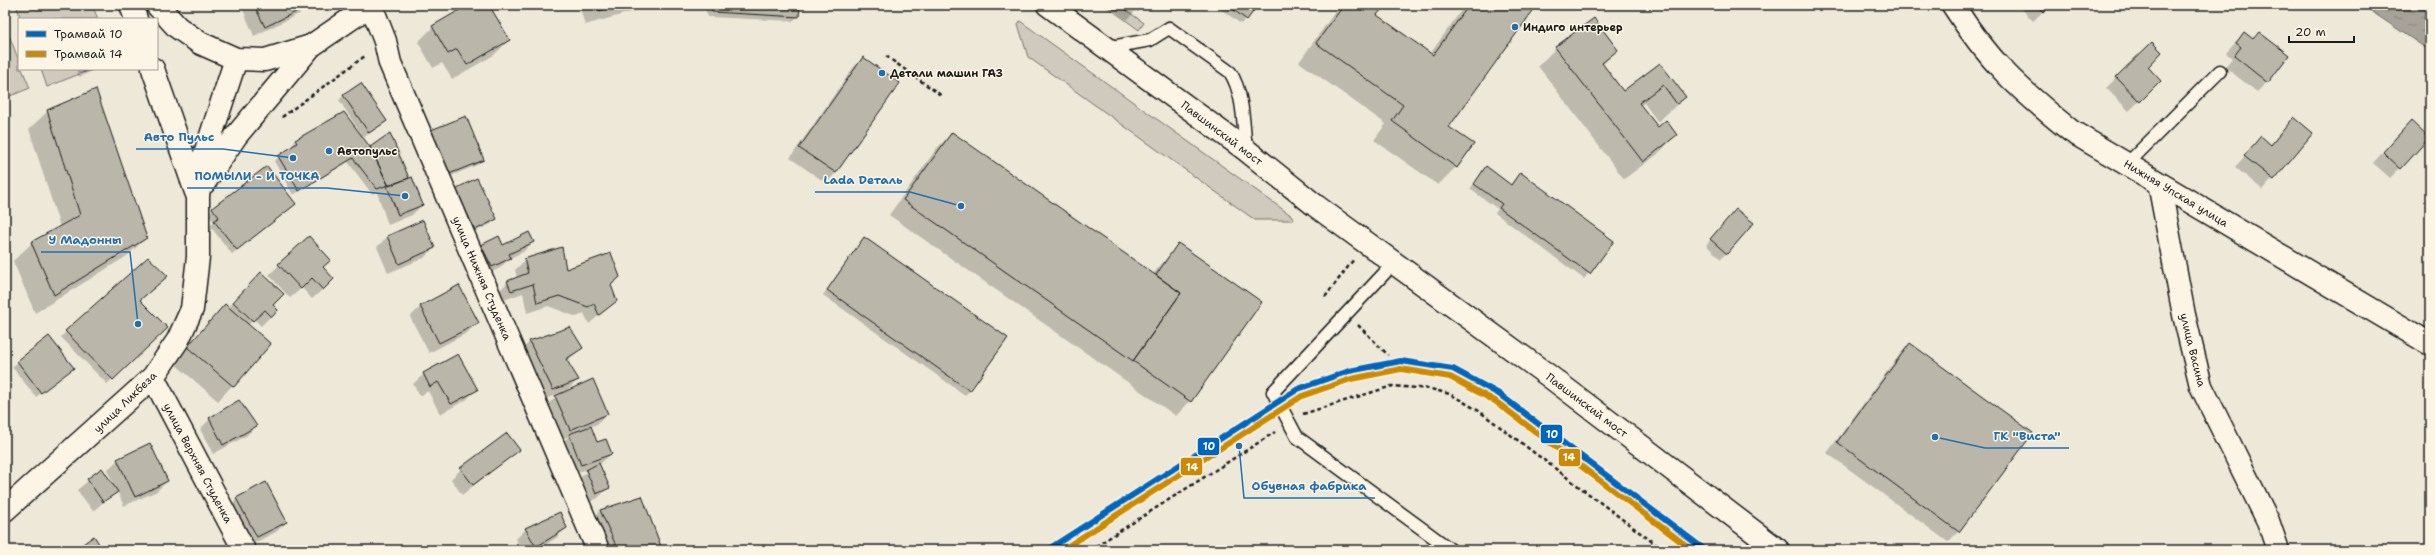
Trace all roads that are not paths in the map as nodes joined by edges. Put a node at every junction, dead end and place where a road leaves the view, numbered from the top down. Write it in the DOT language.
graph roads {
  1 [pos="131,5"];
  2 [pos="157,5"];
  3 [pos="371,5"];
  4 [pos="1048,5"];
  5 [pos="1953,5"];
  6 [pos="136,18"];
  7 [pos="311,46"];
  8 [pos="1106,48"];
  9 [pos="236,59"];
  10 [pos="153,70"];
  11 [pos="2220,71"];
  12 [pos="1246,150"];
  13 [pos="2127,164"];
  14 [pos="2159,183"];
  15 [pos="198,197"];
  16 [pos="1394,263"];
  17 [pos="2430,344"];
  18 [pos="153,377"];
  19 [pos="5,510"];
  20 [pos="244,550"];
  21 [pos="598,550"];
  22 [pos="1451,550"];
  23 [pos="1778,550"];
  24 [pos="2278,550"];
  1 -- 6 [label="street"];
  2 -- 9 [label="street"];
  3 -- 7 [label="street"];
  3 -- 21 [label="street, улица Нижняя Cтуденкa"];
  4 -- 8 [label="street, Павшинский мост"];
  5 -- 13 [label="street, Нижняя Упская улица"];
  7 -- 9 [label="street"];
  7 -- 15 [label="street"];
  8 -- 12 [label="street, Павшинский мост"];
  8 -- 12 [label="lane"];
  9 -- 15 [label="street, улица Ликбеза"];
  10 -- 15 [label="street"];
  11 -- 13 [label="lane"];
  12 -- 16 [label="street, Павшинский мост"];
  13 -- 14 [label="street, Нижняя Упская улица"];
  14 -- 17 [label="street, Нижняя Упская улица"];
  14 -- 24 [label="street, улица Васина"];
  15 -- 18 [label="street, улица Ликбеза"];
  16 -- 22 [label="lane"];
  16 -- 23 [label="street, Павшинский мост"];
  18 -- 19 [label="street, улица Ликбеза"];
  18 -- 20 [label="street, улица Верхняя Студенка"];
}
